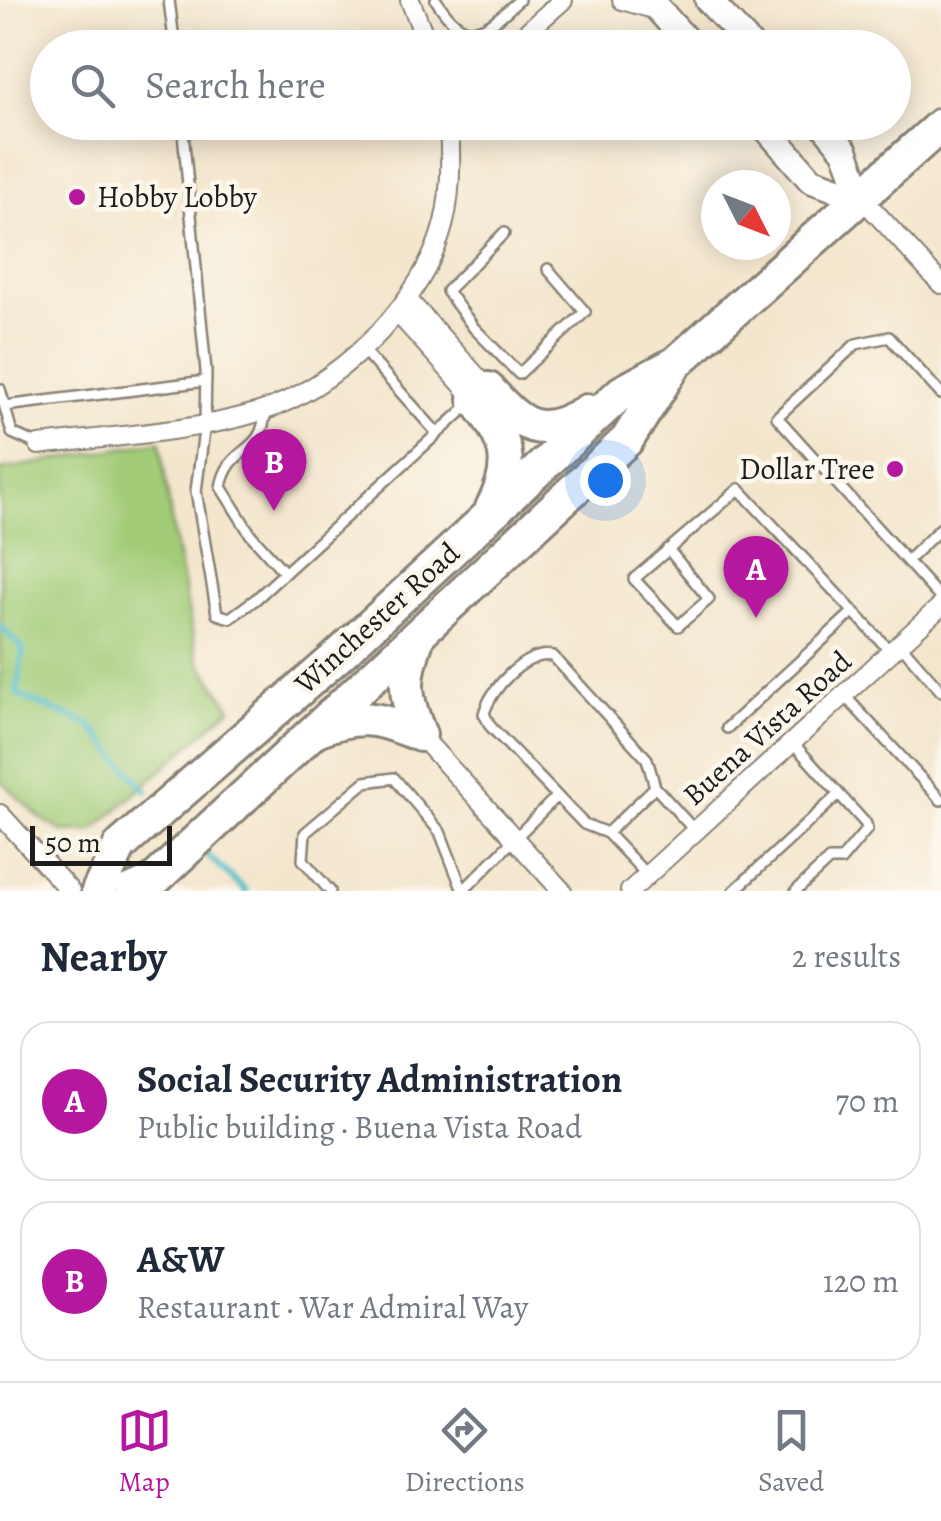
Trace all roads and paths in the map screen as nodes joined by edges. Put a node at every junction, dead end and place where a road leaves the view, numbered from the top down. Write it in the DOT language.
graph roads {
  1 [pos="169,0"];
  2 [pos="410,0"];
  3 [pos="436,0"];
  4 [pos="519,0"];
  5 [pos="563,0"];
  6 [pos="622,0"];
  7 [pos="708,0"];
  8 [pos="655,6"];
  9 [pos="172,30"];
  10 [pos="422,30"];
  11 [pos="469,30"];
  12 [pos="486,30"];
  13 [pos="529,30"];
  14 [pos="677,30"];
  15 [pos="736,30"];
  16 [pos="941,125"];
  17 [pos="184,140"];
  18 [pos="449,140"];
  19 [pos="776,140"];
  20 [pos="836,140"];
  21 [pos="862,198"];
  22 [pos="504,233"];
  23 [pos="548,268"];
  24 [pos="941,284"];
  25 [pos="402,305"];
  26 [pos="362,348"];
  27 [pos="676,363"];
  28 [pos="206,382"];
  29 [pos="0,389"];
  30 [pos="622,392"];
  31 [pos="482,394"];
  32 [pos="941,394"];
  33 [pos="5,406"];
  34 [pos="266,409"];
  35 [pos="204,424"];
  36 [pos="437,433"];
  37 [pos="40,445"];
  38 [pos="486,518"];
  39 [pos="941,528"];
  40 [pos="668,549"];
  41 [pos="906,561"];
  42 [pos="285,573"];
  43 [pos="940,606"];
  44 [pos="853,612"];
  45 [pos="419,633"];
  46 [pos="895,648"];
  47 [pos="941,691"];
  48 [pos="844,695"];
  49 [pos="727,728"];
  50 [pos="313,732"];
  51 [pos="420,735"];
  52 [pos="792,742"];
  53 [pos="655,788"];
  54 [pos="840,794"];
  55 [pos="557,796"];
  56 [pos="941,800"];
  57 [pos="0,814"];
  58 [pos="695,831"];
  59 [pos="608,833"];
  60 [pos="512,838"];
  61 [pos="647,875"];
  62 [pos="70,891"];
  63 [pos="98,891"];
  64 [pos="132,891"];
  65 [pos="330,891"];
  66 [pos="463,891"];
  67 [pos="562,891"];
  68 [pos="630,891"];
  69 [pos="734,891"];
  70 [pos="796,891"];
  1 -- 9 [label="lane"];
  2 -- 10 [label="street"];
  3 -- 11 [label="lane"];
  4 -- 12 [label="lane"];
  5 -- 13 [label="street"];
  6 -- 8 [label="street"];
  7 -- 15 [label="main road"];
  8 -- 14 [label="main road"];
  16 -- 21 [label="highway, Winchester Road"];
  17 -- 28 [label="lane"];
  18 -- 25 [label="street"];
  19 -- 21 [label="main road"];
  20 -- 21 [label="main road"];
  21 -- 24 [label="street"];
  21 -- 27 [label="highway, Winchester Road"];
  22 -- 23 [label="lane"];
  25 -- 26 [label="street"];
  25 -- 31 [label="street"];
  26 -- 34 [label="street"];
  26 -- 36 [label="lane"];
  27 -- 30 [label="highway, Winchester Road"];
  27 -- 45 [label="highway, Winchester Road"];
  28 -- 33 [label="lane"];
  28 -- 35 [label="lane"];
  29 -- 33 [label="lane"];
  30 -- 31 [label="highway"];
  30 -- 38 [label="highway, Winchester Road"];
  31 -- 36 [label="lane"];
  31 -- 38 [label="highway"];
  32 -- 41 [label="lane"];
  33 -- 37 [label="lane"];
  34 -- 35 [label="street"];
  34 -- 42 [label="lane"];
  35 -- 37 [label="street"];
  35 -- 42 [label="lane"];
  36 -- 42 [label="lane"];
  38 -- 63 [label="highway, Winchester Road"];
  39 -- 41 [label="lane"];
  40 -- 40 [label="lane"];
  40 -- 44 [label="lane"];
  41 -- 43 [label="lane"];
  43 -- 46 [label="street, Buena Vista Road"];
  44 -- 46 [label="lane"];
  44 -- 49 [label="lane"];
  45 -- 50 [label="highway, Winchester Road"];
  45 -- 51 [label="highway"];
  46 -- 47 [label="lane"];
  46 -- 48 [label="street, Buena Vista Road"];
  48 -- 52 [label="street, Buena Vista Road"];
  48 -- 56 [label="lane"];
  50 -- 51 [label="highway"];
  50 -- 64 [label="highway, Winchester Road"];
  51 -- 60 [label="street"];
  52 -- 54 [label="lane"];
  52 -- 58 [label="street, Buena Vista Road"];
  53 -- 55 [label="lane"];
  53 -- 58 [label="lane"];
  53 -- 59 [label="lane"];
  54 -- 69 [label="lane"];
  54 -- 70 [label="lane"];
  55 -- 59 [label="lane"];
  55 -- 60 [label="lane"];
  57 -- 62 [label="street"];
  58 -- 61 [label="street, Buena Vista Road"];
  59 -- 61 [label="lane"];
  60 -- 66 [label="lane"];
  60 -- 67 [label="street"];
  61 -- 68 [label="street, Buena Vista Road"];
  65 -- 66 [label="lane"];
}
